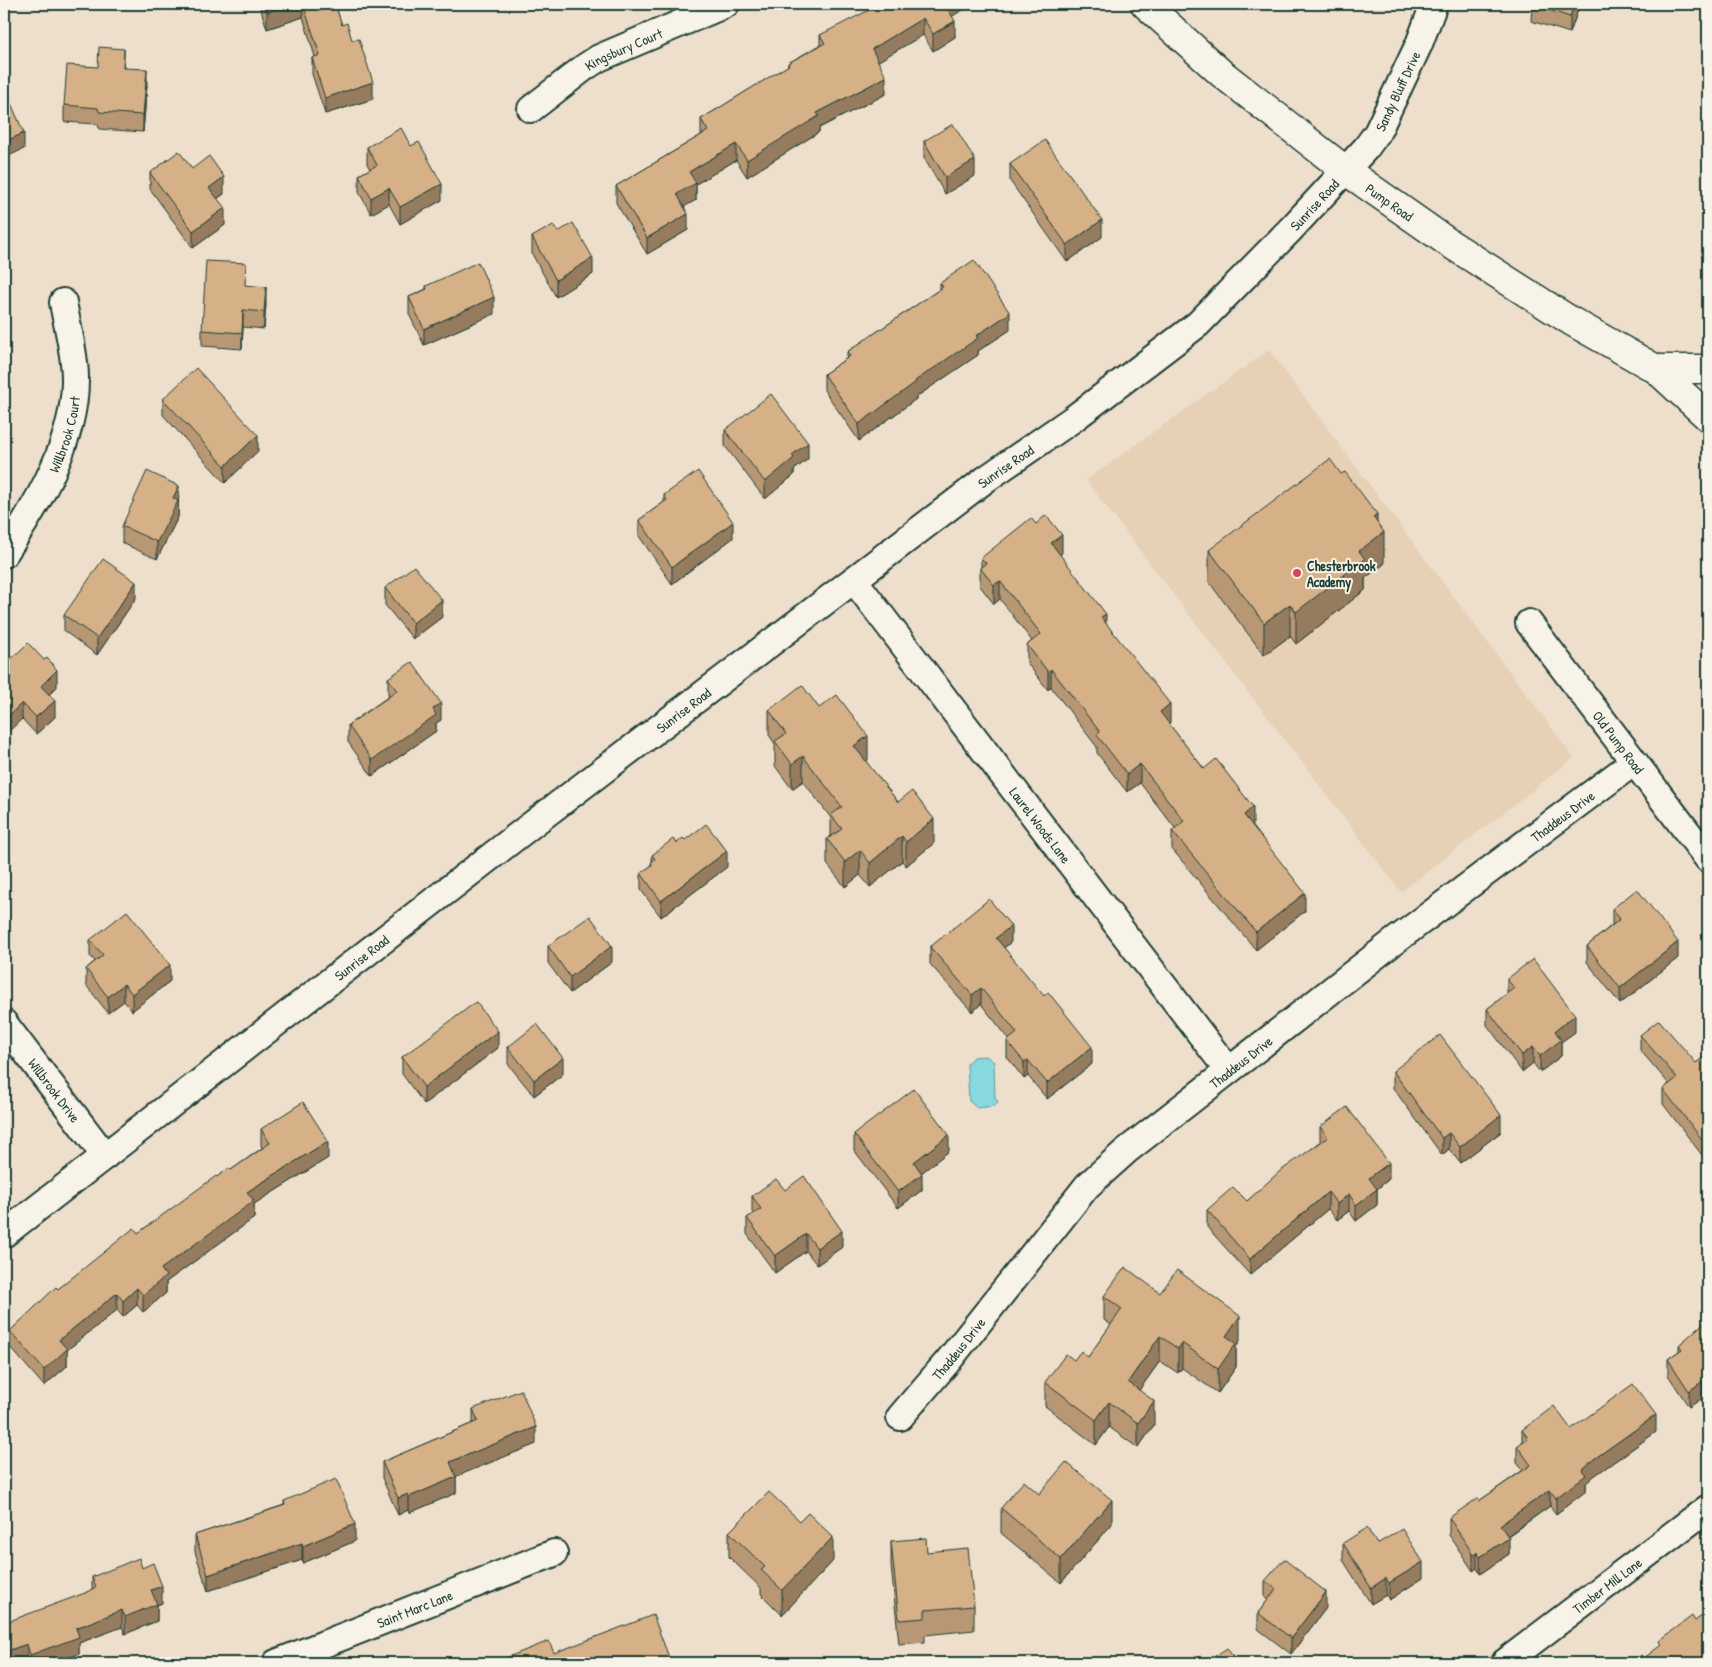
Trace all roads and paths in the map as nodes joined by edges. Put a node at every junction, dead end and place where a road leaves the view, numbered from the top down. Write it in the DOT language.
graph roads {
  1 [pos="726,4"];
  2 [pos="1145,4"];
  3 [pos="1434,4"];
  4 [pos="531,109"];
  5 [pos="1345,170"];
  6 [pos="63,302"];
  7 [pos="1656,369"];
  8 [pos="1708,369"];
  9 [pos="1708,417"];
  10 [pos="4,554"];
  11 [pos="854,580"];
  12 [pos="1528,624"];
  13 [pos="1634,762"];
  14 [pos="1708,859"];
  15 [pos="4,1023"];
  16 [pos="1228,1070"];
  17 [pos="106,1156"];
  18 [pos="4,1234"];
  19 [pos="900,1417"];
  20 [pos="1708,1508"];
  21 [pos="554,1553"];
  22 [pos="276,1663"];
  23 [pos="1504,1663"];
  1 -- 4 [label="street, Kingsbury Court"];
  2 -- 5 [label="main road, Pump Road"];
  3 -- 5 [label="street, Sandy Bluff Drive"];
  5 -- 7 [label="main road, Pump Road"];
  5 -- 11 [label="street, Sunrise Road"];
  6 -- 10 [label="street, Willbrook Court"];
  7 -- 8 [label="main road, Pump Road"];
  7 -- 9 [label="main road, Pump Road"];
  11 -- 16 [label="street, Laurel Woods Lane"];
  11 -- 17 [label="street, Sunrise Road"];
  12 -- 13 [label="street, Old Pump Road"];
  13 -- 14 [label="street, Old Pump Road"];
  13 -- 16 [label="street, Thaddeus Drive"];
  15 -- 17 [label="street, Willbrook Drive"];
  16 -- 19 [label="street, Thaddeus Drive"];
  17 -- 18 [label="street, Sunrise Road"];
  20 -- 23 [label="street, Timber Mill Lane"];
  21 -- 22 [label="street, Saint Marc Lane"];
}
